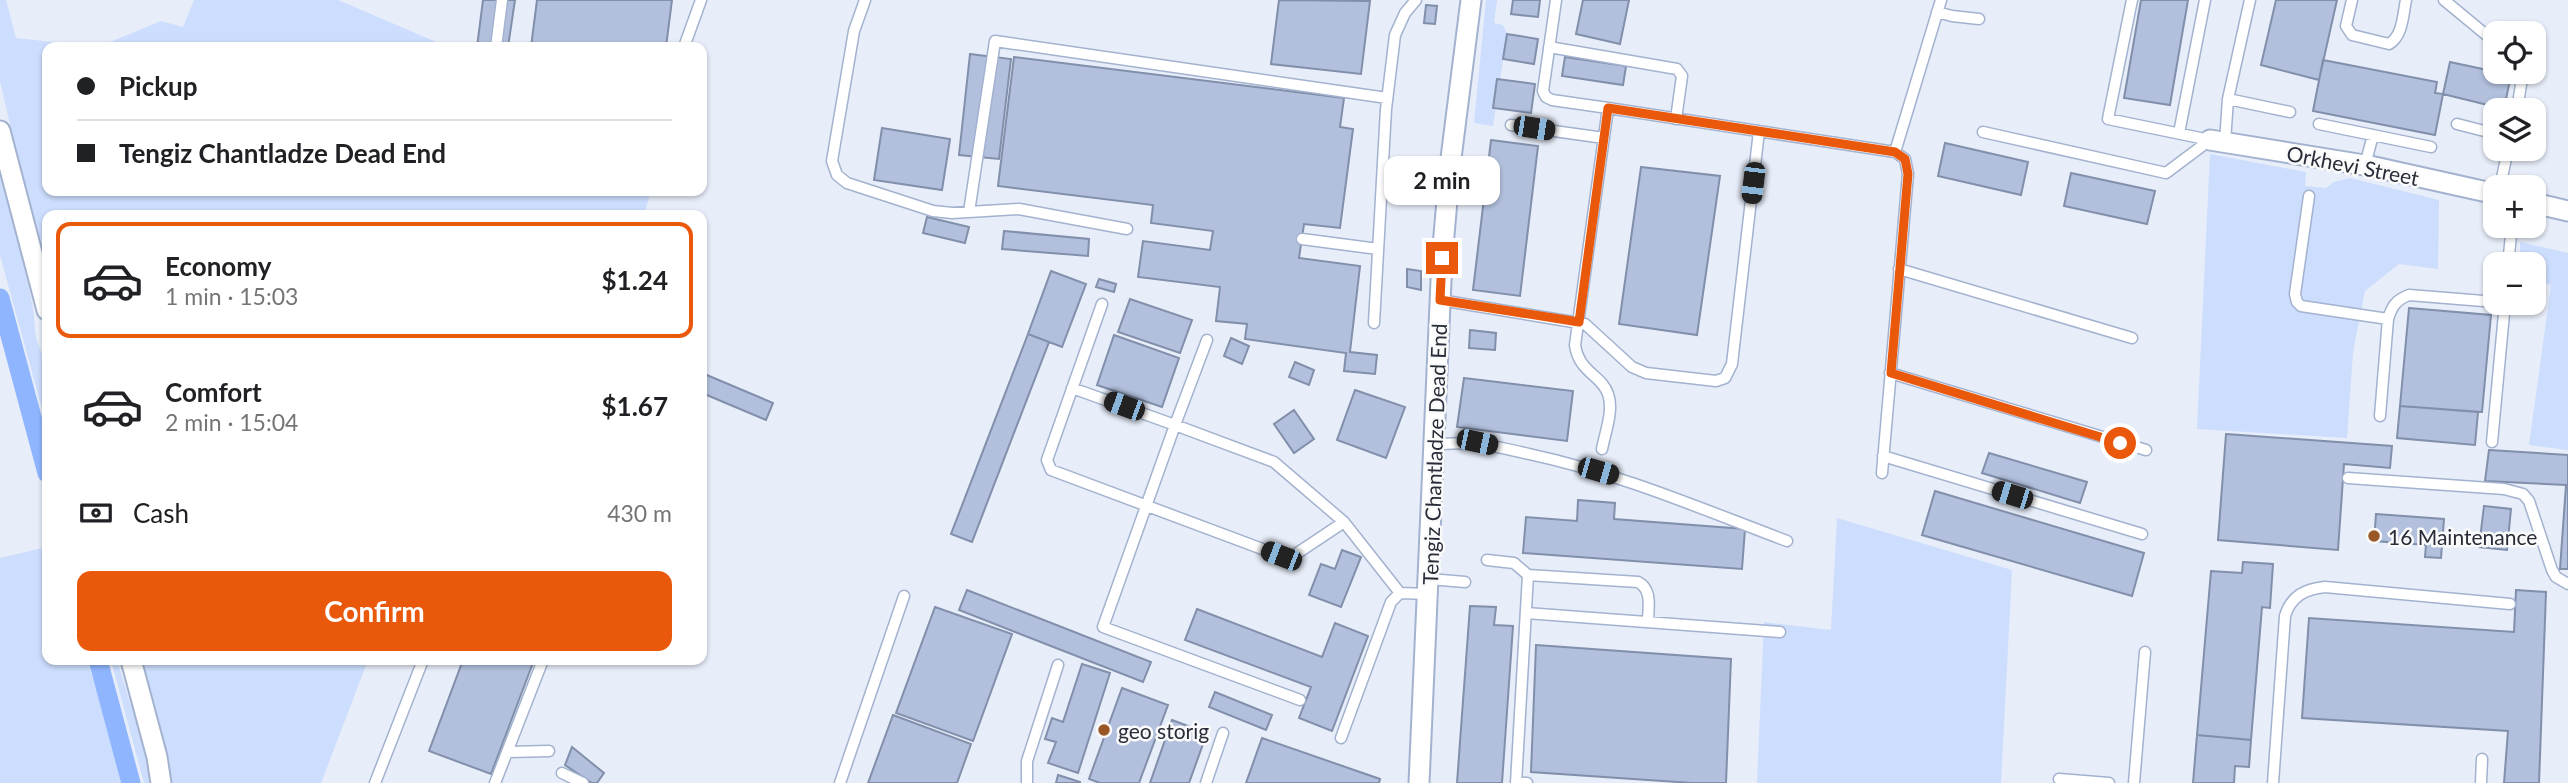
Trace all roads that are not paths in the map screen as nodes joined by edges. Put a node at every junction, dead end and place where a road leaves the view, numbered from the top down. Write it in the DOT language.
graph roads {
  1 [pos="502,0"];
  2 [pos="701,0"];
  3 [pos="864,0"];
  4 [pos="1416,0"];
  5 [pos="1470,0"];
  6 [pos="1556,0"];
  7 [pos="1941,0"];
  8 [pos="2132,0"];
  9 [pos="2205,0"];
  10 [pos="2250,0"];
  11 [pos="2352,0"];
  12 [pos="2406,0"];
  13 [pos="2444,0"];
  14 [pos="1937,12"];
  15 [pos="1979,19"];
  16 [pos="2483,32"];
  17 [pos="497,42"];
  18 [pos="686,42"];
  19 [pos="1549,47"];
  20 [pos="1387,98"];
  21 [pos="2228,99"];
  22 [pos="1608,108"];
  23 [pos="2290,112"];
  24 [pos="1676,119"];
  25 [pos="2319,124"];
  26 [pos="2457,124"];
  27 [pos="1511,125"];
  28 [pos="0,131"];
  29 [pos="1759,131"];
  30 [pos="2483,131"];
  31 [pos="1983,132"];
  32 [pos="2179,133"];
  33 [pos="2373,135"];
  34 [pos="1604,138"];
  35 [pos="2217,141"];
  36 [pos="2431,147"];
  37 [pos="1895,152"];
  38 [pos="2365,165"];
  39 [pos="2483,191"];
  40 [pos="2309,196"];
  41 [pos="2546,206"];
  42 [pos="2568,211"];
  43 [pos="969,212"];
  44 [pos="1127,229"];
  45 [pos="1302,239"];
  46 [pos="1378,250"];
  47 [pos="1899,269"];
  48 [pos="42,291"];
  49 [pos="1440,300"];
  50 [pos="2483,301"];
  51 [pos="1102,304"];
  52 [pos="2504,315"];
  53 [pos="2388,319"];
  54 [pos="1579,322"];
  55 [pos="1374,323"];
  56 [pos="2132,338"];
  57 [pos="1207,340"];
  58 [pos="1891,373"];
  59 [pos="1072,388"];
  60 [pos="2380,416"];
  61 [pos="1175,425"];
  62 [pos="2492,442"];
  63 [pos="1434,445"];
  64 [pos="1602,449"];
  65 [pos="2146,450"];
  66 [pos="1884,456"];
  67 [pos="1882,473"];
  68 [pos="2348,478"];
  69 [pos="1146,506"];
  70 [pos="1344,522"];
  71 [pos="2142,534"];
  72 [pos="1787,541"];
  73 [pos="1487,560"];
  74 [pos="1528,575"];
  75 [pos="1465,582"];
  76 [pos="2568,584"];
  77 [pos="1428,587"];
  78 [pos="1400,593"];
  79 [pos="904,596"];
  80 [pos="2510,604"];
  81 [pos="1526,613"];
  82 [pos="1647,622"];
  83 [pos="1780,632"];
  84 [pos="2145,652"];
  85 [pos="132,665"];
  86 [pos="421,665"];
  87 [pos="541,665"];
  88 [pos="1058,665"];
  89 [pos="1300,700"];
  90 [pos="1223,733"];
  91 [pos="1340,738"];
  92 [pos="549,751"];
  93 [pos="508,752"];
  94 [pos="2482,759"];
  95 [pos="562,773"];
  96 [pos="2059,779"];
  97 [pos="161,783"];
  98 [pos="375,783"];
  99 [pos="495,783"];
  100 [pos="583,783"];
  101 [pos="840,783"];
  102 [pos="1027,783"];
  103 [pos="1206,783"];
  104 [pos="1419,783"];
  105 [pos="1516,783"];
  106 [pos="1527,783"];
  107 [pos="2109,783"];
  108 [pos="2134,783"];
  109 [pos="2273,783"];
  110 [pos="2481,783"];
  1 -- 17 [label="lane"];
  2 -- 18 [label="lane"];
  3 -- 43 [label="lane"];
  4 -- 20 [label="lane"];
  5 -- 49 [label="street, Tengiz Chantladze Dead End"];
  6 -- 19 [label="lane"];
  7 -- 14 [label="lane"];
  8 -- 32 [label="lane"];
  9 -- 32 [label="lane"];
  10 -- 21 [label="lane"];
  11 -- 12 [label="lane"];
  13 -- 16 [label="lane"];
  14 -- 15 [label="lane"];
  14 -- 37 [label="lane"];
  19 -- 22 [label="lane"];
  19 -- 24 [label="lane"];
  20 -- 43 [label="lane"];
  20 -- 46 [label="lane"];
  21 -- 23 [label="lane"];
  21 -- 35 [label="lane"];
  22 -- 24 [label="lane"];
  22 -- 34 [label="lane"];
  24 -- 29 [label="lane"];
  25 -- 33 [label="lane"];
  26 -- 30 [label="lane"];
  27 -- 34 [label="lane"];
  28 -- 48 [label="street"];
  29 -- 37 [label="lane"];
  29 -- 54 [label="lane"];
  31 -- 35 [label="lane"];
  32 -- 35 [label="lane"];
  33 -- 36 [label="lane"];
  33 -- 38 [label="lane"];
  34 -- 54 [label="lane"];
  35 -- 38 [label="street, Orkhevi Street"];
  37 -- 47 [label="lane"];
  38 -- 39 [label="street, Orkhevi Street"];
  40 -- 53 [label="lane"];
  41 -- 42 [label="street"];
  43 -- 44 [label="lane"];
  45 -- 46 [label="lane"];
  46 -- 55 [label="lane"];
  47 -- 56 [label="lane"];
  47 -- 58 [label="lane"];
  49 -- 54 [label="lane"];
  49 -- 63 [label="street, Tengiz Chantladze Dead End"];
  50 -- 53 [label="lane"];
  51 -- 59 [label="lane"];
  52 -- 62 [label="lane"];
  53 -- 60 [label="lane"];
  54 -- 64 [label="lane"];
  57 -- 61 [label="lane"];
  58 -- 65 [label="lane"];
  58 -- 66 [label="lane"];
  59 -- 61 [label="lane"];
  59 -- 69 [label="lane"];
  61 -- 69 [label="lane"];
  61 -- 70 [label="lane"];
  63 -- 72 [label="lane"];
  63 -- 77 [label="street, Tengiz Chantladze Dead End"];
  66 -- 67 [label="lane"];
  66 -- 71 [label="lane"];
  68 -- 76 [label="lane"];
  69 -- 70 [label="lane"];
  69 -- 89 [label="lane"];
  70 -- 78 [label="lane"];
  73 -- 74 [label="lane"];
  74 -- 81 [label="lane"];
  74 -- 82 [label="lane"];
  75 -- 77 [label="lane"];
  77 -- 78 [label="lane"];
  77 -- 104 [label="street, Tengiz Chantladze Dead End"];
  78 -- 91 [label="lane"];
  79 -- 101 [label="lane"];
  80 -- 109 [label="lane"];
  81 -- 82 [label="lane"];
  81 -- 105 [label="lane"];
  82 -- 83 [label="lane"];
  84 -- 108 [label="lane"];
  85 -- 97 [label="street"];
  86 -- 98 [label="lane"];
  87 -- 93 [label="lane"];
  88 -- 102 [label="lane"];
  90 -- 103 [label="lane"];
  92 -- 93 [label="lane"];
  93 -- 99 [label="lane"];
  94 -- 110 [label="lane"];
  95 -- 100 [label="lane"];
  96 -- 107 [label="lane"];
  105 -- 106 [label="lane"];
}
